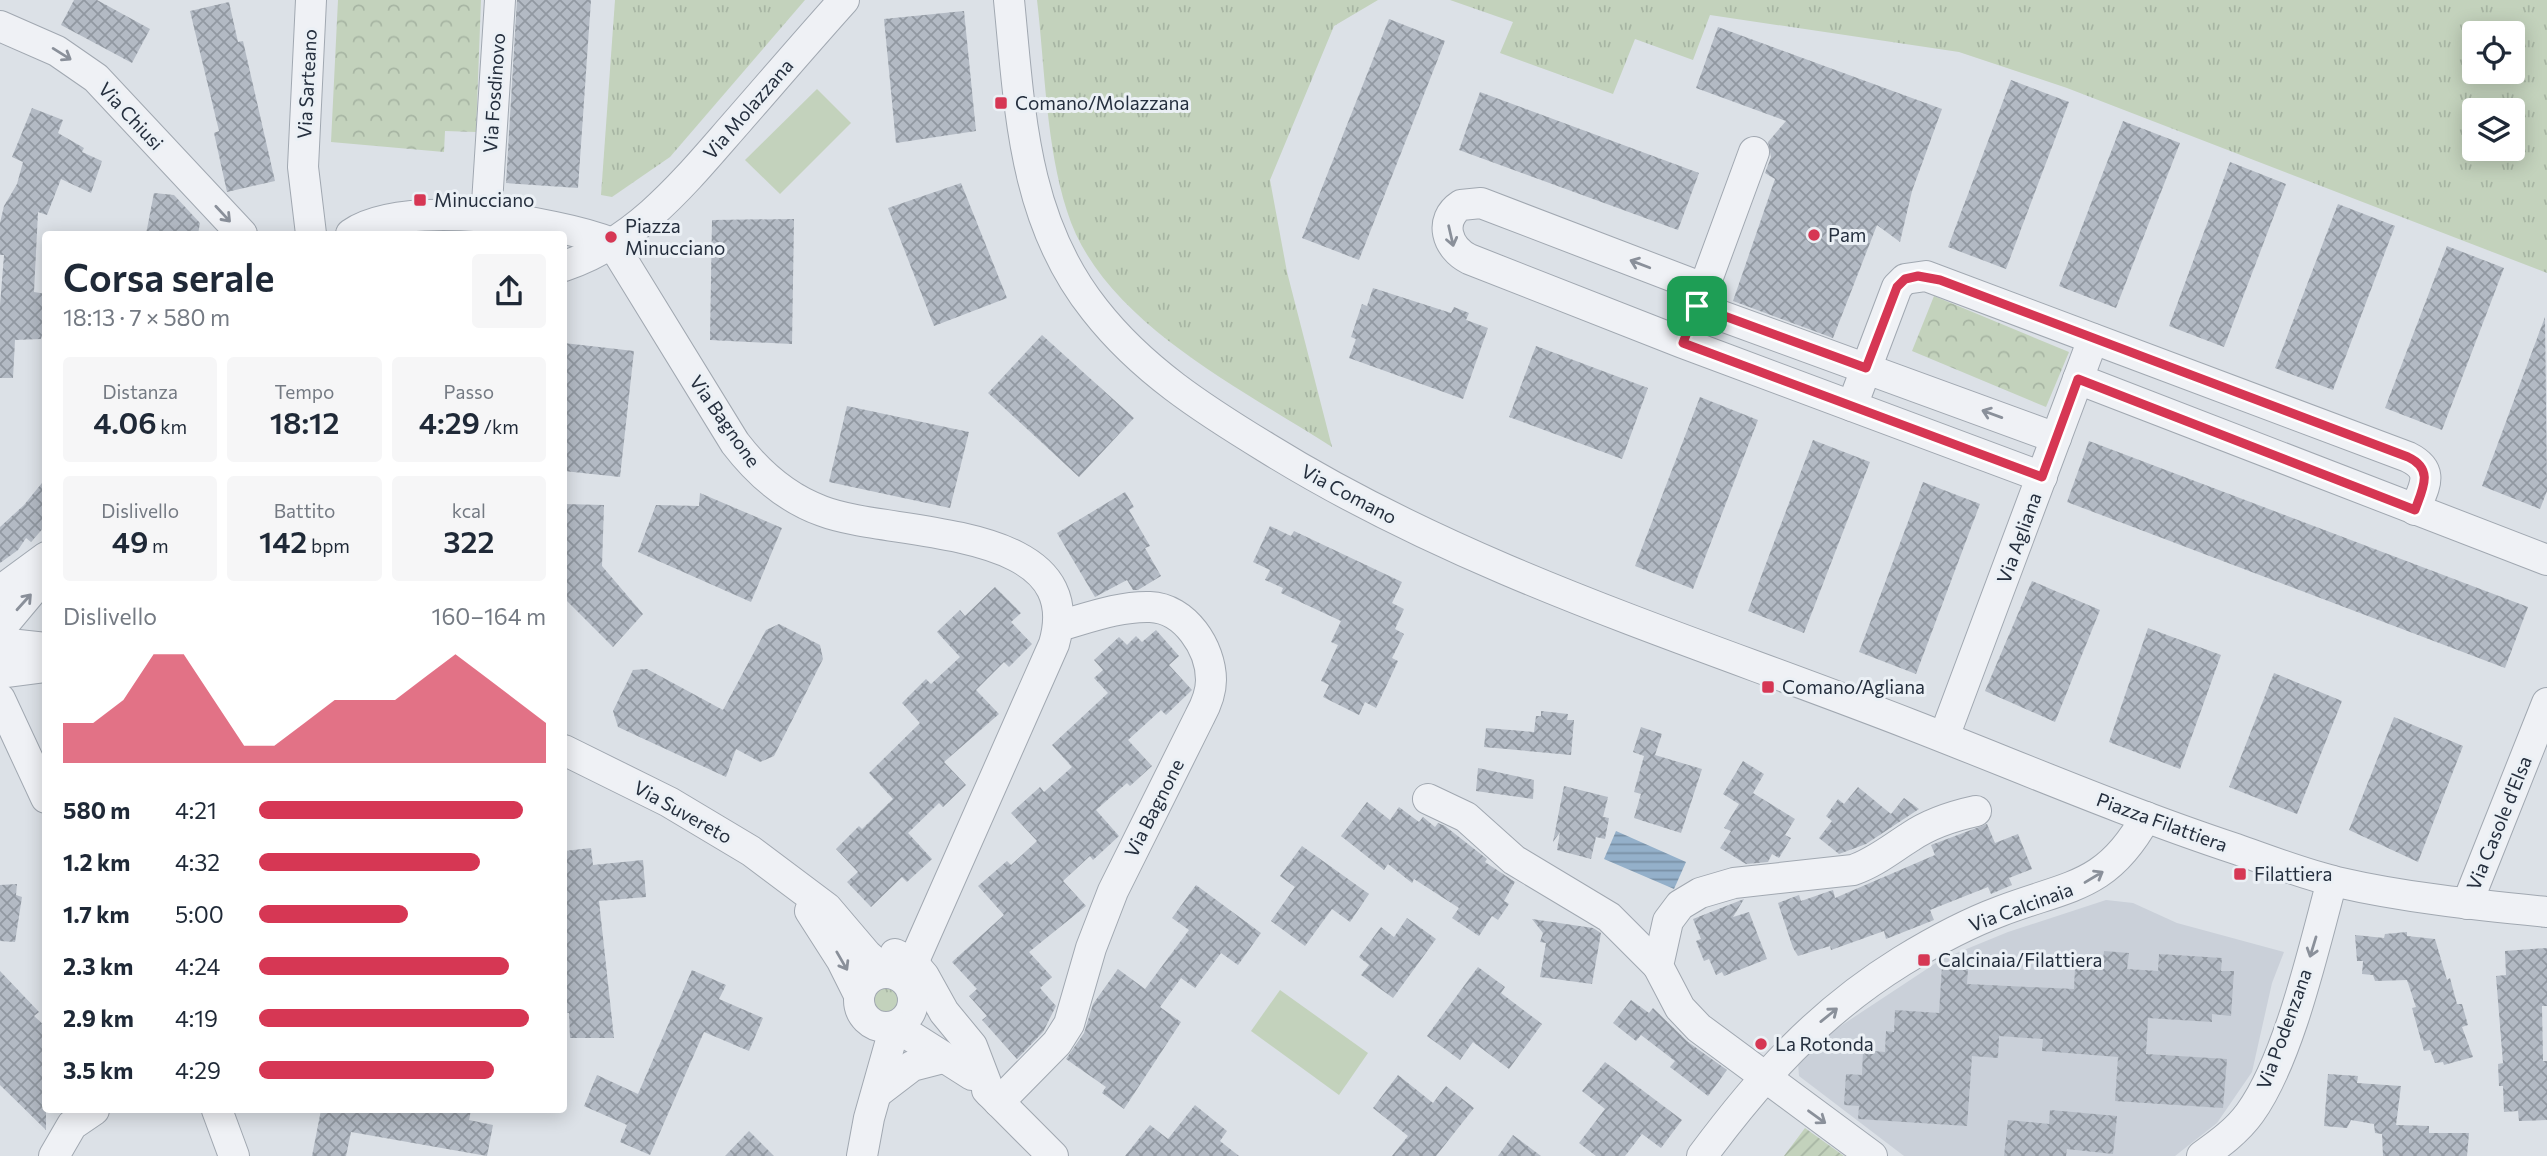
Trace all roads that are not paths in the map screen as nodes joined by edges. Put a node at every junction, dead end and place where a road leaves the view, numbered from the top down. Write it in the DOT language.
graph roads {
  1 [pos="311,0"];
  2 [pos="500,0"];
  3 [pos="844,0"];
  4 [pos="1009,0"];
  5 [pos="0,26"];
  6 [pos="1754,152"];
  7 [pos="486,219"];
  8 [pos="398,225"];
  9 [pos="239,231"];
  10 [pos="311,231"];
  11 [pos="357,231"];
  12 [pos="612,243"];
  13 [pos="567,265"];
  14 [pos="1700,297"];
  15 [pos="2093,339"];
  16 [pos="1683,343"];
  17 [pos="1866,368"];
  18 [pos="2078,379"];
  19 [pos="1853,406"];
  20 [pos="2056,438"];
  21 [pos="2042,477"];
  22 [pos="2415,510"];
  23 [pos="42,560"];
  24 [pos="2547,560"];
  25 [pos="42,578"];
  26 [pos="0,591"];
  27 [pos="1059,626"];
  28 [pos="0,629"];
  29 [pos="0,643"];
  30 [pos="42,648"];
  31 [pos="42,668"];
  32 [pos="0,673"];
  33 [pos="0,699"];
  34 [pos="2547,703"];
  35 [pos="1944,737"];
  36 [pos="0,747"];
  37 [pos="567,751"];
  38 [pos="42,789"];
  39 [pos="1428,799"];
  40 [pos="42,802"];
  41 [pos="1976,811"];
  42 [pos="2146,817"];
  43 [pos="2332,881"];
  44 [pos="795,887"];
  45 [pos="2467,904"];
  46 [pos="2547,912"];
  47 [pos="1658,966"];
  48 [pos="900,967"];
  49 [pos="914,996"];
  50 [pos="875,1014"];
  51 [pos="943,1058"];
  52 [pos="1763,1077"];
  53 [pos="987,1090"];
  54 [pos="873,1105"];
  55 [pos="90,1113"];
  56 [pos="219,1113"];
  57 [pos="54,1156"];
  58 [pos="234,1156"];
  59 [pos="862,1156"];
  60 [pos="1053,1156"];
  61 [pos="1702,1156"];
  62 [pos="1872,1156"];
  63 [pos="2202,1156"];
  1 -- 10 [label="street, Via Sarteano"];
  2 -- 7 [label="street, Via Fosdinovo"];
  3 -- 12 [label="street, Via Molazzana"];
  4 -- 35 [label="street, Via Comano"];
  5 -- 9 [label="street, Via Chiusi, one-way"];
  6 -- 14 [label="street"];
  7 -- 8 [label="street"];
  7 -- 12 [label="street"];
  8 -- 11 [label="street"];
  12 -- 13 [label="street"];
  12 -- 27 [label="street, Via Bagnone"];
  14 -- 16 [label="street"];
  14 -- 16 [label="street, one-way"];
  14 -- 17 [label="street"];
  15 -- 17 [label="street"];
  15 -- 18 [label="street, Via Agliana"];
  15 -- 22 [label="street"];
  16 -- 19 [label="street"];
  17 -- 19 [label="street"];
  20 -- 17 [label="street, one-way"];
  18 -- 20 [label="street, Via Agliana"];
  18 -- 22 [label="street"];
  19 -- 21 [label="street"];
  20 -- 21 [label="street, Via Agliana"];
  21 -- 35 [label="street, Via Agliana"];
  22 -- 24 [label="street"];
  23 -- 26 [label="street"];
  28 -- 25 [label="street, one-way"];
  27 -- 48 [label="street"];
  27 -- 53 [label="street, Via Bagnone"];
  29 -- 30 [label="street"];
  31 -- 32 [label="street"];
  33 -- 38 [label="street"];
  34 -- 45 [label="street, Via Casole d'Elsa"];
  35 -- 42 [label="street, Piazza Filattiera"];
  36 -- 40 [label="street"];
  37 -- 44 [label="street, Via Suvereto"];
  39 -- 47 [label="street"];
  41 -- 47 [label="street"];
  42 -- 43 [label="street, Piazza Filattiera"];
  52 -- 42 [label="street, Via Calcinaia, one-way"];
  43 -- 45 [label="street, Piazza Filattiera"];
  43 -- 63 [label="street, Via Podenzana, one-way"];
  44 -- 48 [label="street, Via Suvereto"];
  44 -- 50 [label="street, Via Suvereto, one-way"];
  45 -- 46 [label="street, Piazza Filattiera"];
  47 -- 52 [label="street"];
  48 -- 49 [label="street, Via Suvereto"];
  48 -- 50 [label="street"];
  48 -- 53 [label="street"];
  49 -- 50 [label="street"];
  49 -- 53 [label="street, Via Suvereto"];
  50 -- 51 [label="street, Via Suvereto"];
  50 -- 54 [label="street"];
  51 -- 53 [label="street, Via Suvereto"];
  51 -- 54 [label="street"];
  52 -- 61 [label="street, Via Calcinaia"];
  52 -- 62 [label="street, one-way"];
  53 -- 60 [label="street, Via Suvereto"];
  54 -- 59 [label="street"];
  55 -- 57 [label="street"];
  56 -- 58 [label="street"];
}
